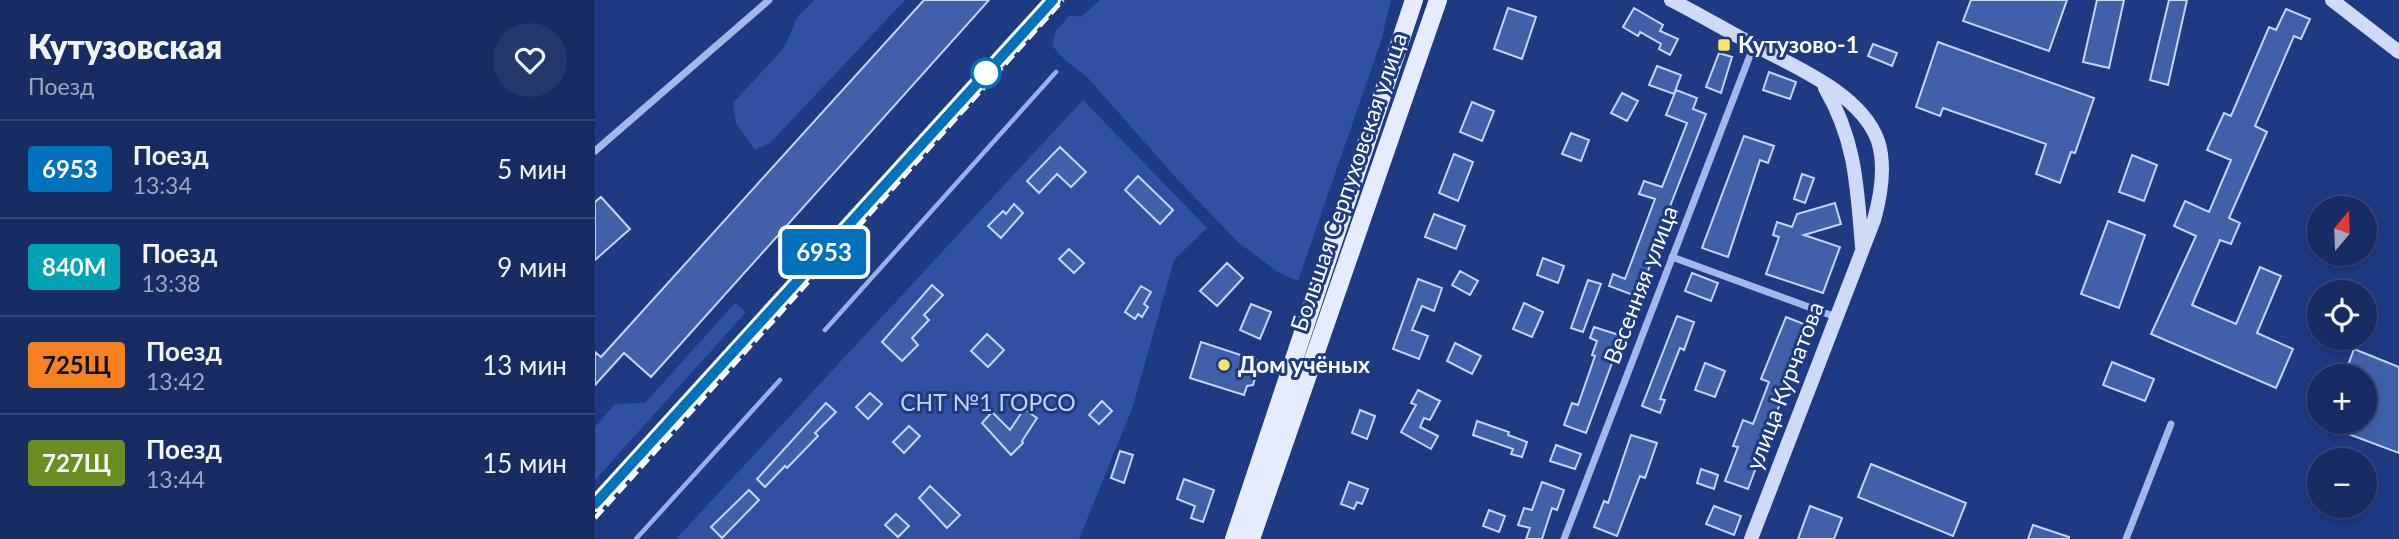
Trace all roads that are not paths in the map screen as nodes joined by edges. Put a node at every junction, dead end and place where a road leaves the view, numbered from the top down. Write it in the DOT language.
graph roads {
  1 [pos="769,0"];
  2 [pos="1441,0"];
  3 [pos="1671,0"];
  4 [pos="2332,0"];
  5 [pos="1410,6"];
  6 [pos="1754,46"];
  7 [pos="2399,52"];
  8 [pos="1821,81"];
  9 [pos="595,150"];
  10 [pos="1862,248"];
  11 [pos="1672,257"];
  12 [pos="1836,317"];
  13 [pos="2171,424"];
  14 [pos="1234,539"];
  15 [pos="1251,539"];
  16 [pos="1564,539"];
  17 [pos="1751,539"];
  18 [pos="2126,539"];
  1 -- 9 [label="street"];
  2 -- 15 [label="main road, Большая Серпуховская улица"];
  3 -- 6 [label="street"];
  4 -- 7 [label="street"];
  5 -- 14 [label="main road, Большая Серпуховская улица"];
  6 -- 8 [label="street"];
  6 -- 11 [label="street, Весенняя улица"];
  8 -- 10 [label="street, улица Курчатова"];
  8 -- 10 [label="street, улица Курчатова"];
  10 -- 12 [label="street, улица Курчатова"];
  11 -- 12 [label="street"];
  11 -- 16 [label="street, Весенняя улица"];
  12 -- 17 [label="street, улица Курчатова"];
  13 -- 18 [label="street"];
}
